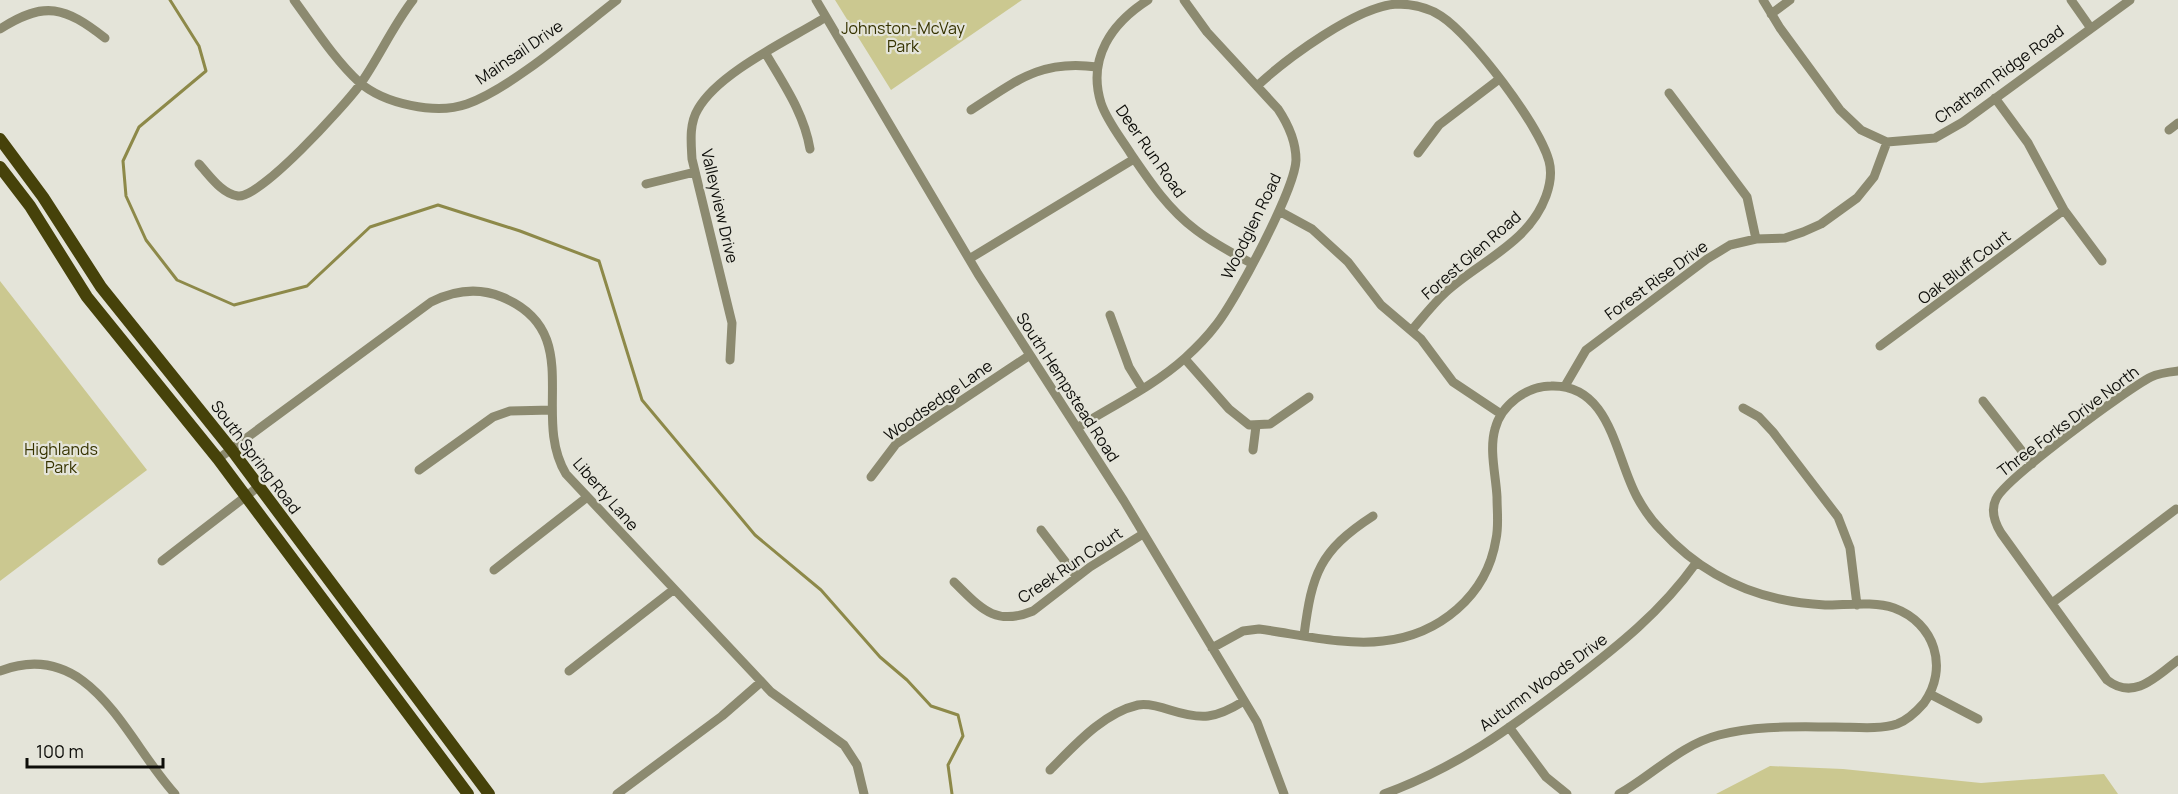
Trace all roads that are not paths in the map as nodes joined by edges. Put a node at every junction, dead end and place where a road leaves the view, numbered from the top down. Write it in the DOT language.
graph roads {
  1 [pos="294,0"];
  2 [pos="413,0"];
  3 [pos="617,0"];
  4 [pos="816,0"];
  5 [pos="1148,0"];
  6 [pos="1184,0"];
  7 [pos="1763,0"];
  8 [pos="1790,0"];
  9 [pos="2071,0"];
  10 [pos="2130,0"];
  11 [pos="1411,3"];
  12 [pos="1771,14"];
  13 [pos="826,17"];
  14 [pos="2090,27"];
  15 [pos="0,29"];
  16 [pos="105,38"];
  17 [pos="766,54"];
  18 [pos="1097,67"];
  19 [pos="1498,80"];
  20 [pos="361,83"];
  21 [pos="1257,86"];
  22 [pos="1669,93"];
  23 [pos="1995,99"];
  24 [pos="971,110"];
  25 [pos="2178,123"];
  26 [pos="2169,130"];
  27 [pos="0,139"];
  28 [pos="1887,142"];
  29 [pos="810,149"];
  30 [pos="1418,153"];
  31 [pos="1134,159"];
  32 [pos="199,165"];
  33 [pos="0,167"];
  34 [pos="696,172"];
  35 [pos="646,184"];
  36 [pos="241,196"];
  37 [pos="240,207"];
  38 [pos="2064,210"];
  39 [pos="1279,211"];
  40 [pos="1756,239"];
  41 [pos="969,259"];
  42 [pos="2102,261"];
  43 [pos="1251,263"];
  44 [pos="1110,315"];
  45 [pos="1412,330"];
  46 [pos="1881,346"];
  47 [pos="1030,355"];
  48 [pos="1185,358"];
  49 [pos="730,360"];
  50 [pos="2178,370"];
  51 [pos="1565,386"];
  52 [pos="1142,388"];
  53 [pos="1309,397"];
  54 [pos="1983,400"];
  55 [pos="1743,408"];
  56 [pos="552,410"];
  57 [pos="1501,414"];
  58 [pos="1256,426"];
  59 [pos="1077,428"];
  60 [pos="231,449"];
  61 [pos="1253,450"];
  62 [pos="218,459"];
  63 [pos="2032,464"];
  64 [pos="419,470"];
  65 [pos="871,477"];
  66 [pos="258,487"];
  67 [pos="244,497"];
  68 [pos="586,498"];
  69 [pos="2176,509"];
  70 [pos="1373,516"];
  71 [pos="1041,530"];
  72 [pos="1143,534"];
  73 [pos="162,561"];
  74 [pos="1696,563"];
  75 [pos="494,570"];
  76 [pos="1077,577"];
  77 [pos="954,582"];
  78 [pos="673,590"];
  79 [pos="339,593"];
  80 [pos="326,603"];
  81 [pos="2052,603"];
  82 [pos="1857,605"];
  83 [pos="1304,635"];
  84 [pos="1212,648"];
  85 [pos="2178,660"];
  86 [pos="569,670"];
  87 [pos="0,671"];
  88 [pos="761,682"];
  89 [pos="1930,694"];
  90 [pos="1244,701"];
  91 [pos="1978,719"];
  92 [pos="1509,727"];
  93 [pos="1050,770"];
  94 [pos="176,794"];
  95 [pos="468,794"];
  96 [pos="489,794"];
  97 [pos="617,794"];
  98 [pos="864,794"];
  99 [pos="1284,794"];
  100 [pos="1384,794"];
  101 [pos="1567,794"];
  102 [pos="1619,794"];
  1 -- 20 [label="street, Mainsail Drive"];
  2 -- 20 [label="street"];
  3 -- 20 [label="street, Mainsail Drive"];
  4 -- 13 [label="street, South Hempstead Road"];
  5 -- 18 [label="street, Deer Run Road"];
  6 -- 21 [label="street, Woodglen Road"];
  7 -- 12 [label="street"];
  8 -- 12 [label="street"];
  9 -- 14 [label="street"];
  10 -- 14 [label="street, Chatham Ridge Road"];
  11 -- 19 [label="street, Forest Glen Road"];
  11 -- 21 [label="street, Forest Glen Road"];
  12 -- 28 [label="street"];
  13 -- 17 [label="street, Valleyview Drive"];
  13 -- 41 [label="street, South Hempstead Road"];
  14 -- 23 [label="street, Chatham Ridge Road"];
  15 -- 16 [label="street"];
  17 -- 29 [label="street"];
  17 -- 34 [label="street, Valleyview Drive"];
  18 -- 24 [label="street"];
  18 -- 31 [label="street, Deer Run Road"];
  19 -- 30 [label="street"];
  19 -- 45 [label="street, Forest Glen Road"];
  20 -- 36 [label="street"];
  21 -- 39 [label="street, Woodglen Road"];
  22 -- 40 [label="street"];
  23 -- 28 [label="street, Chatham Ridge Road"];
  23 -- 38 [label="street"];
  25 -- 26 [label="street"];
  27 -- 60 [label="main road, South Spring Road"];
  28 -- 40 [label="street, Forest Rise Drive"];
  31 -- 41 [label="street"];
  31 -- 43 [label="street, Deer Run Road"];
  32 -- 36 [label="street"];
  33 -- 62 [label="main road, South Spring Road"];
  34 -- 35 [label="street"];
  34 -- 49 [label="street, Valleyview Drive"];
  36 -- 37 [label="street"];
  38 -- 42 [label="street"];
  38 -- 46 [label="street, Oak Bluff Court"];
  39 -- 43 [label="street, Woodglen Road"];
  39 -- 45 [label="street"];
  40 -- 51 [label="street, Forest Rise Drive"];
  41 -- 47 [label="street, South Hempstead Road"];
  43 -- 48 [label="street, Woodglen Road"];
  44 -- 52 [label="street"];
  45 -- 57 [label="street"];
  47 -- 59 [label="street, South Hempstead Road"];
  47 -- 65 [label="street, Woodsedge Lane"];
  48 -- 52 [label="street, Woodglen Road"];
  48 -- 58 [label="street"];
  50 -- 63 [label="street, Three Forks Drive North"];
  51 -- 57 [label="street"];
  51 -- 74 [label="street"];
  52 -- 59 [label="street, Woodglen Road"];
  53 -- 58 [label="street"];
  54 -- 63 [label="street"];
  55 -- 82 [label="street"];
  56 -- 60 [label="street, Liberty Lane"];
  56 -- 64 [label="street"];
  56 -- 68 [label="street, Liberty Lane"];
  57 -- 83 [label="street"];
  58 -- 61 [label="street"];
  59 -- 72 [label="street, South Hempstead Road"];
  60 -- 62 [label="street, Liberty Lane"];
  60 -- 66 [label="main road, South Spring Road"];
  62 -- 67 [label="main road, South Spring Road"];
  63 -- 81 [label="street, Three Forks Drive North"];
  66 -- 67 [label="street"];
  66 -- 79 [label="main road, South Spring Road"];
  67 -- 73 [label="street"];
  67 -- 80 [label="main road, South Spring Road"];
  68 -- 75 [label="street"];
  68 -- 78 [label="street, Liberty Lane"];
  69 -- 81 [label="street"];
  70 -- 83 [label="street"];
  71 -- 76 [label="street"];
  72 -- 76 [label="street, Creek Run Court"];
  72 -- 84 [label="street, South Hempstead Road"];
  74 -- 82 [label="street"];
  74 -- 92 [label="street, Autumn Woods Drive"];
  76 -- 77 [label="street, Creek Run Court"];
  78 -- 86 [label="street"];
  78 -- 88 [label="street, Liberty Lane"];
  79 -- 80 [label="main road"];
  79 -- 96 [label="main road, South Spring Road"];
  80 -- 95 [label="main road, South Spring Road"];
  81 -- 85 [label="street, Three Forks Drive North"];
  82 -- 89 [label="street"];
  83 -- 84 [label="street"];
  84 -- 90 [label="street, South Hempstead Road"];
  87 -- 94 [label="street"];
  88 -- 97 [label="street"];
  88 -- 98 [label="street, Liberty Lane"];
  89 -- 91 [label="street"];
  89 -- 102 [label="street"];
  90 -- 93 [label="street"];
  90 -- 99 [label="street, South Hempstead Road"];
  92 -- 100 [label="street, Autumn Woods Drive"];
  92 -- 101 [label="street"];
}
